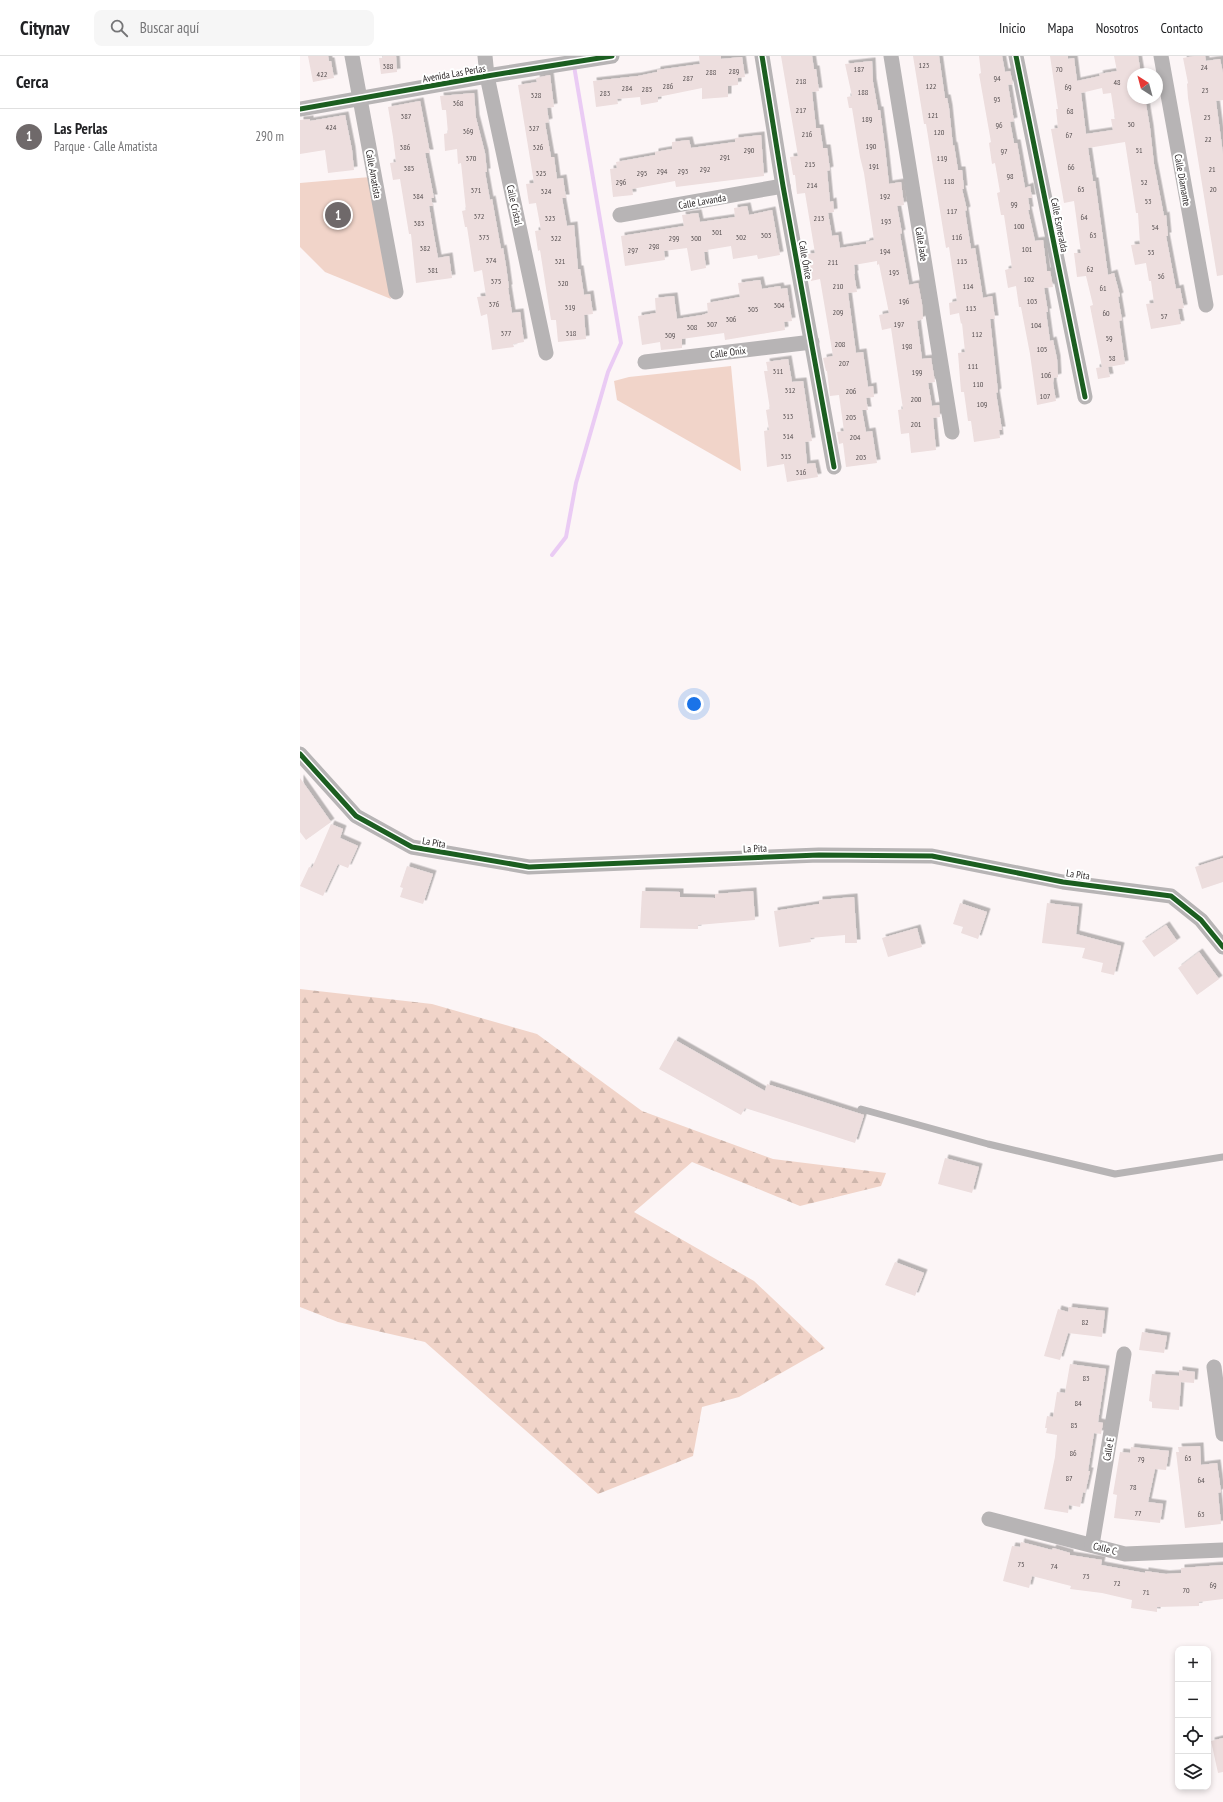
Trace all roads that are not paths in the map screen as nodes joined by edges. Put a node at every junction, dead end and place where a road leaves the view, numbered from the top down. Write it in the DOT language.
graph roads {
  1 [pos="352,56"];
  2 [pos="485,56"];
  3 [pos="612,56"];
  4 [pos="762,56"];
  5 [pos="891,56"];
  6 [pos="1016,56"];
  7 [pos="1160,56"];
  8 [pos="488,76"];
  9 [pos="360,99"];
  10 [pos="300,110"];
  11 [pos="783,186"];
  12 [pos="620,215"];
  13 [pos="396,292"];
  14 [pos="1206,305"];
  15 [pos="812,342"];
  16 [pos="546,353"];
  17 [pos="645,362"];
  18 [pos="1085,397"];
  19 [pos="952,432"];
  20 [pos="834,467"];
  21 [pos="300,754"];
  22 [pos="1223,947"];
  23 [pos="861,1109"];
  24 [pos="1223,1157"];
  25 [pos="1124,1354"];
  26 [pos="1214,1367"];
  27 [pos="1223,1434"];
  28 [pos="989,1519"];
  29 [pos="1092,1545"];
  30 [pos="1223,1550"];
  1 -- 9 [label="street, Calle Amatista"];
  2 -- 8 [label="street, Calle Cristal"];
  3 -- 8 [label="street, Avenida Las Perlas"];
  4 -- 11 [label="street, Calle Ónice"];
  5 -- 19 [label="street, Calle Jade"];
  6 -- 18 [label="street, Calle Esmeralda"];
  7 -- 14 [label="street, Calle Diamante"];
  8 -- 9 [label="street, Avenida Las Perlas"];
  8 -- 16 [label="street, Calle Cristal"];
  9 -- 10 [label="street, Avenida Las Perlas"];
  9 -- 13 [label="street, Calle Amatista"];
  11 -- 12 [label="street, Calle Lavanda"];
  11 -- 15 [label="street, Calle Ónice"];
  15 -- 17 [label="street, Calle Onix"];
  15 -- 20 [label="street, Calle Ónice"];
  21 -- 22 [label="street, La Pita"];
  23 -- 24 [label="lane"];
  25 -- 29 [label="street, Calle E"];
  26 -- 27 [label="street"];
  28 -- 29 [label="street, Calle C"];
  29 -- 30 [label="street, Calle C"];
}
